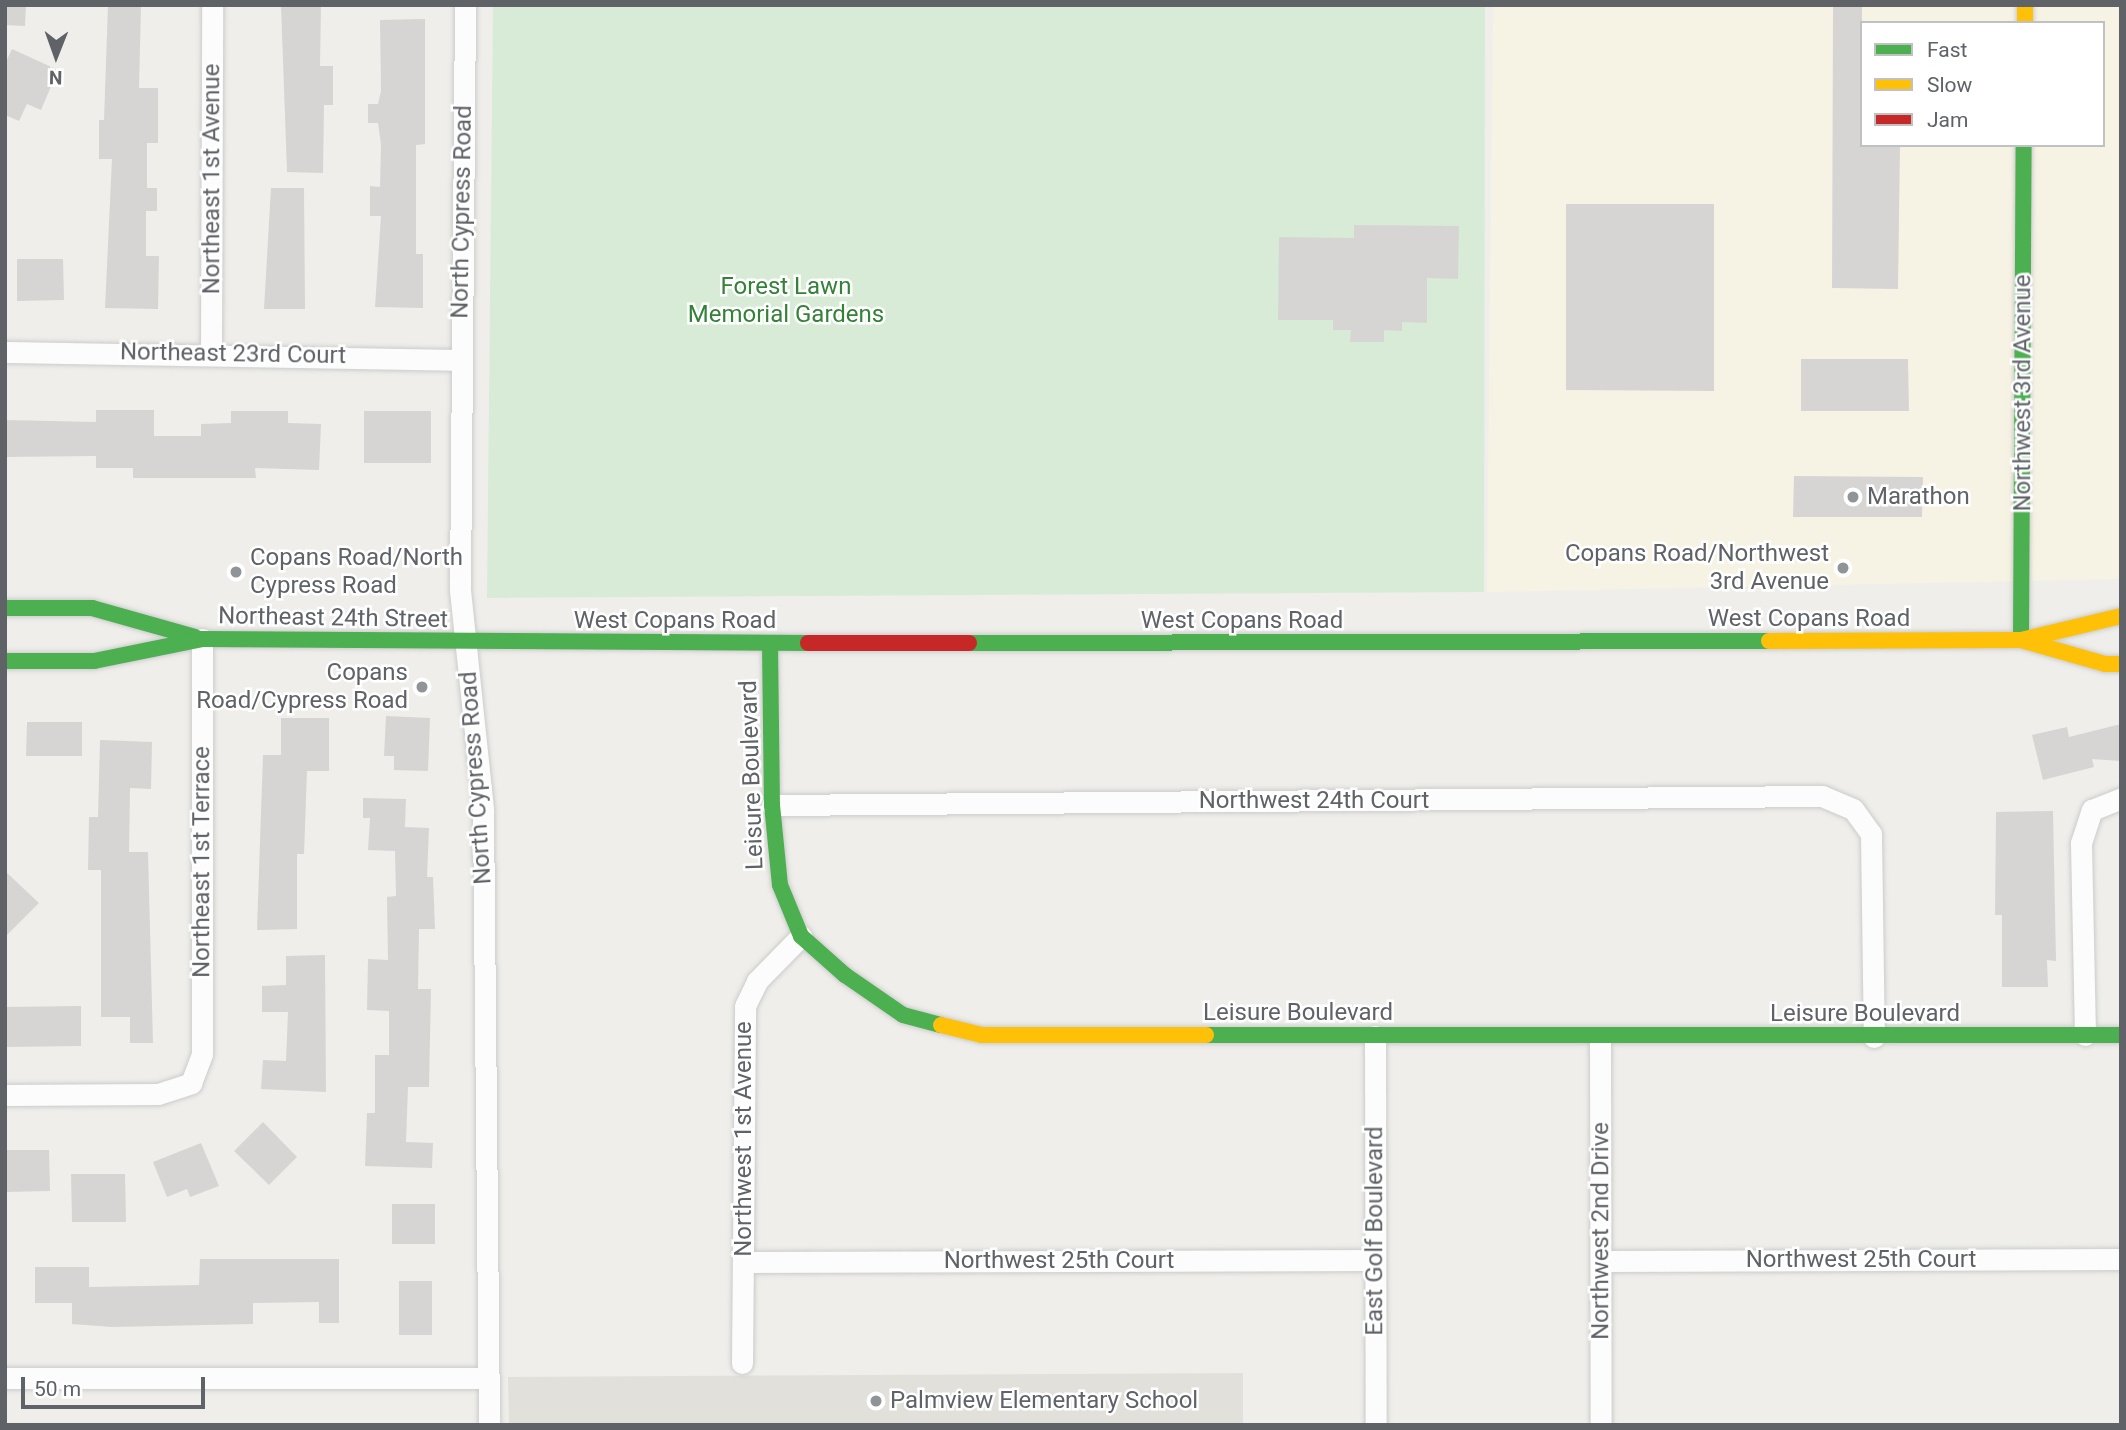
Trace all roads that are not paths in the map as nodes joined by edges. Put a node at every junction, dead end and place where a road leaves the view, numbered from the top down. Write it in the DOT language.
graph roads {
  1 [pos="212,5"];
  2 [pos="465,5"];
  3 [pos="2024,147"];
  4 [pos="5,352"];
  5 [pos="211,352"];
  6 [pos="460,360"];
  7 [pos="5,608"];
  8 [pos="2121,617"];
  9 [pos="202,639"];
  10 [pos="2021,640"];
  11 [pos="464,643"];
  12 [pos="770,644"];
  13 [pos="5,661"];
  14 [pos="2121,664"];
  15 [pos="2121,798"];
  16 [pos="772,805"];
  17 [pos="801,936"];
  18 [pos="2085,1035"];
  19 [pos="2121,1035"];
  20 [pos="1375,1037"];
  21 [pos="1874,1037"];
  22 [pos="1600,1038"];
  23 [pos="5,1095"];
  24 [pos="2121,1259"];
  25 [pos="1375,1260"];
  26 [pos="1601,1261"];
  27 [pos="743,1262"];
  28 [pos="742,1363"];
  29 [pos="5,1378"];
  30 [pos="488,1378"];
  31 [pos="488,1425"];
  32 [pos="1376,1425"];
  33 [pos="1601,1425"];
  1 -- 5 [label="street, Northeast 1st Avenue"];
  2 -- 6 [label="street, North Cypress Road"];
  3 -- 10 [label="main road, Northwest 3rd Avenue"];
  4 -- 5 [label="street, Northeast 23rd Court"];
  5 -- 6 [label="street, Northeast 23rd Court"];
  6 -- 11 [label="street, North Cypress Road"];
  7 -- 9 [label="main road, Northeast 24th Street"];
  8 -- 10 [label="main road, West Copans Road"];
  9 -- 11 [label="main road, Northeast 24th Street"];
  9 -- 13 [label="main road, Northeast 24th Street"];
  9 -- 23 [label="street, Northeast 1st Terrace"];
  10 -- 12 [label="main road, West Copans Road"];
  10 -- 14 [label="main road, West Copans Road"];
  11 -- 12 [label="main road, West Copans Road"];
  11 -- 30 [label="street, North Cypress Road"];
  12 -- 16 [label="main road, Leisure Boulevard"];
  15 -- 18 [label="street"];
  16 -- 17 [label="main road, Leisure Boulevard"];
  16 -- 21 [label="street, Northwest 24th Court"];
  17 -- 20 [label="main road, Leisure Boulevard"];
  17 -- 27 [label="street, Northwest 1st Avenue"];
  18 -- 19 [label="main road, Leisure Boulevard"];
  18 -- 21 [label="main road, Leisure Boulevard"];
  20 -- 22 [label="main road, Leisure Boulevard"];
  20 -- 25 [label="street, East Golf Boulevard"];
  21 -- 22 [label="main road, Leisure Boulevard"];
  22 -- 26 [label="street, Northwest 2nd Drive"];
  24 -- 26 [label="street, Northwest 25th Court"];
  25 -- 27 [label="street, Northwest 25th Court"];
  25 -- 32 [label="street, East Golf Boulevard"];
  26 -- 33 [label="street, Northwest 2nd Drive"];
  27 -- 28 [label="street, Northwest 1st Avenue"];
  29 -- 30 [label="street"];
  30 -- 31 [label="street, North Cypress Road"];
}
